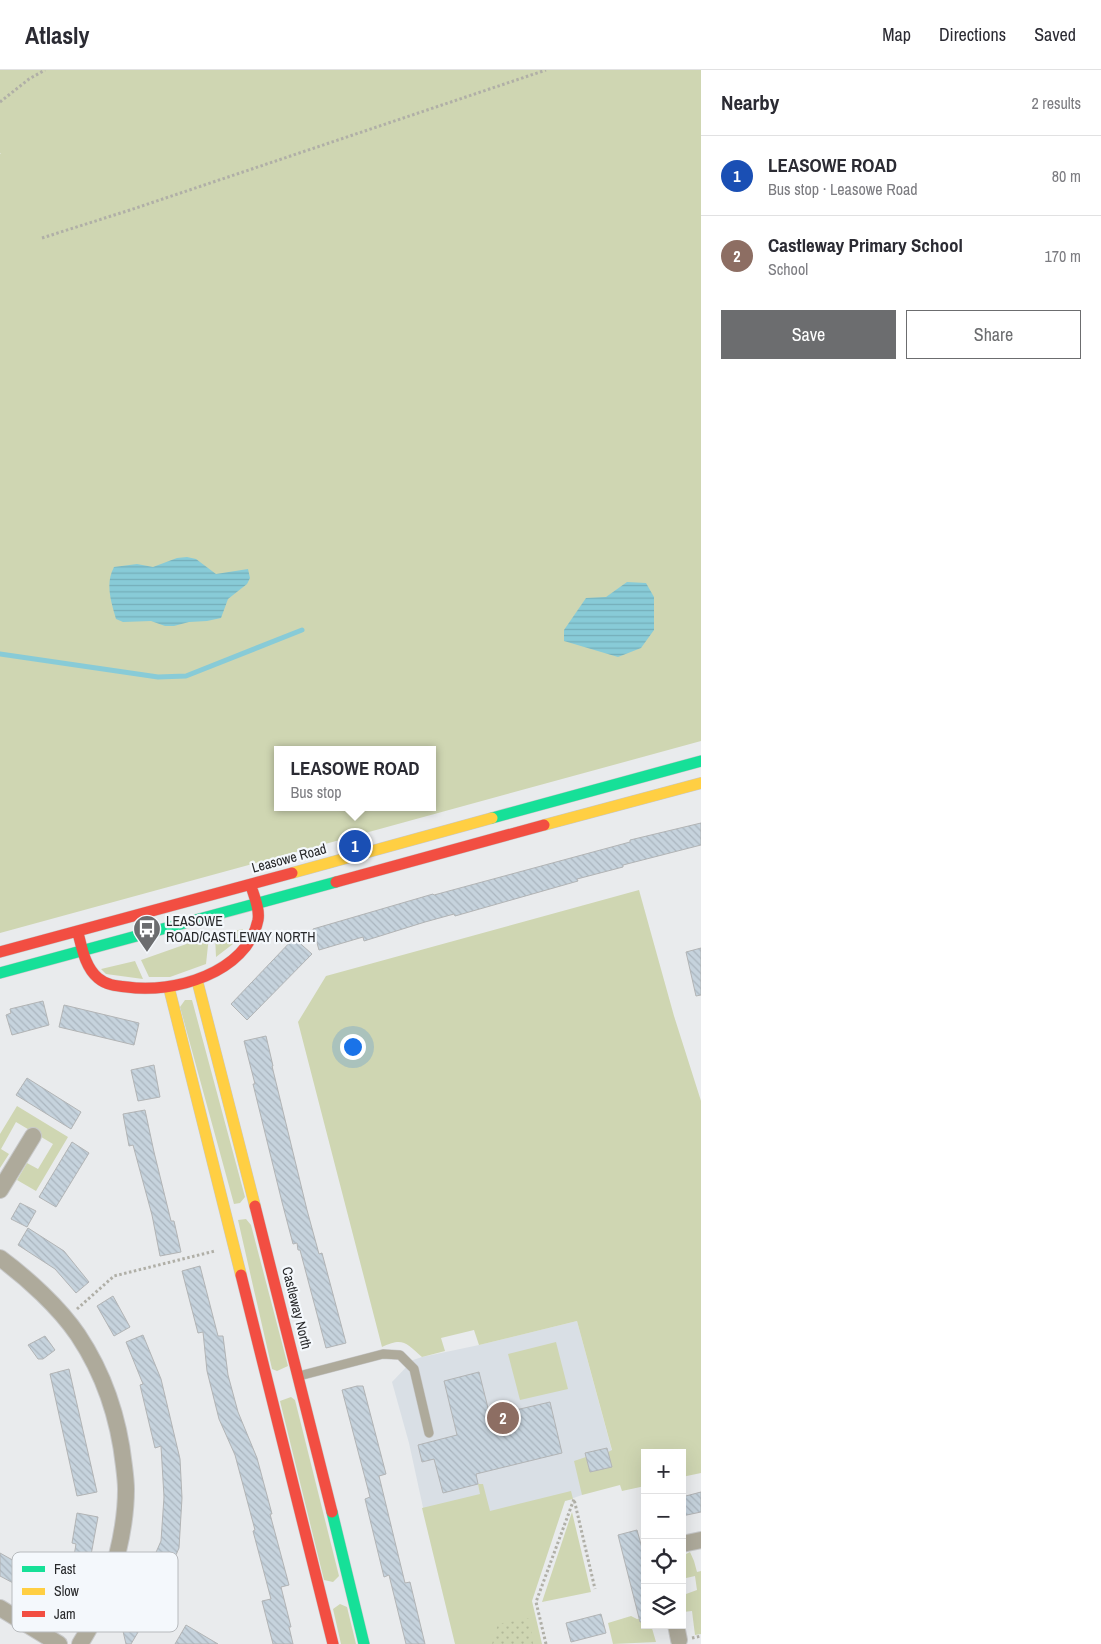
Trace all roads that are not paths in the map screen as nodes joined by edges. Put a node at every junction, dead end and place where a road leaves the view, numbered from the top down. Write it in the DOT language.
graph roads {
  1 [pos="701,761"];
  2 [pos="701,783"];
  3 [pos="250,884"];
  4 [pos="255,904"];
  5 [pos="77,931"];
  6 [pos="82,951"];
  7 [pos="0,952"];
  8 [pos="0,973"];
  9 [pos="197,980"];
  10 [pos="168,988"];
  11 [pos="33,1136"];
  12 [pos="0,1190"];
  13 [pos="256,1209"];
  14 [pos="234,1215"];
  15 [pos="0,1258"];
  16 [pos="299,1376"];
  17 [pos="276,1381"];
  18 [pos="428,1433"];
  19 [pos="701,1540"];
  20 [pos="686,1543"];
  21 [pos="117,1552"];
  22 [pos="337,1597"];
  23 [pos="0,1608"];
  24 [pos="12,1615"];
  25 [pos="39,1632"];
  26 [pos="87,1632"];
  27 [pos="59,1644"];
  28 [pos="80,1644"];
  29 [pos="333,1644"];
  30 [pos="364,1644"];
  1 -- 3 [label="street, Leasowe Road"];
  2 -- 4 [label="street"];
  3 -- 4 [label="street"];
  3 -- 5 [label="street, Leasowe Road"];
  4 -- 6 [label="street"];
  4 -- 9 [label="street"];
  5 -- 6 [label="street"];
  5 -- 7 [label="street, Leasowe Road"];
  6 -- 8 [label="street"];
  6 -- 10 [label="street"];
  9 -- 10 [label="street"];
  9 -- 13 [label="street, Castleway North"];
  10 -- 14 [label="street, Castleway North"];
  11 -- 12 [label="street"];
  13 -- 14 [label="street"];
  13 -- 16 [label="street, Castleway North"];
  14 -- 17 [label="street, Castleway North"];
  15 -- 21 [label="street"];
  16 -- 17 [label="street"];
  16 -- 18 [label="lane"];
  16 -- 22 [label="street, Castleway North"];
  17 -- 22 [label="street, Castleway North"];
  19 -- 20 [label="street"];
  22 -- 29 [label="street, Castleway North"];
  22 -- 30 [label="street, Castleway North"];
  23 -- 24 [label="street"];
  25 -- 27 [label="street"];
  26 -- 28 [label="street"];
}
